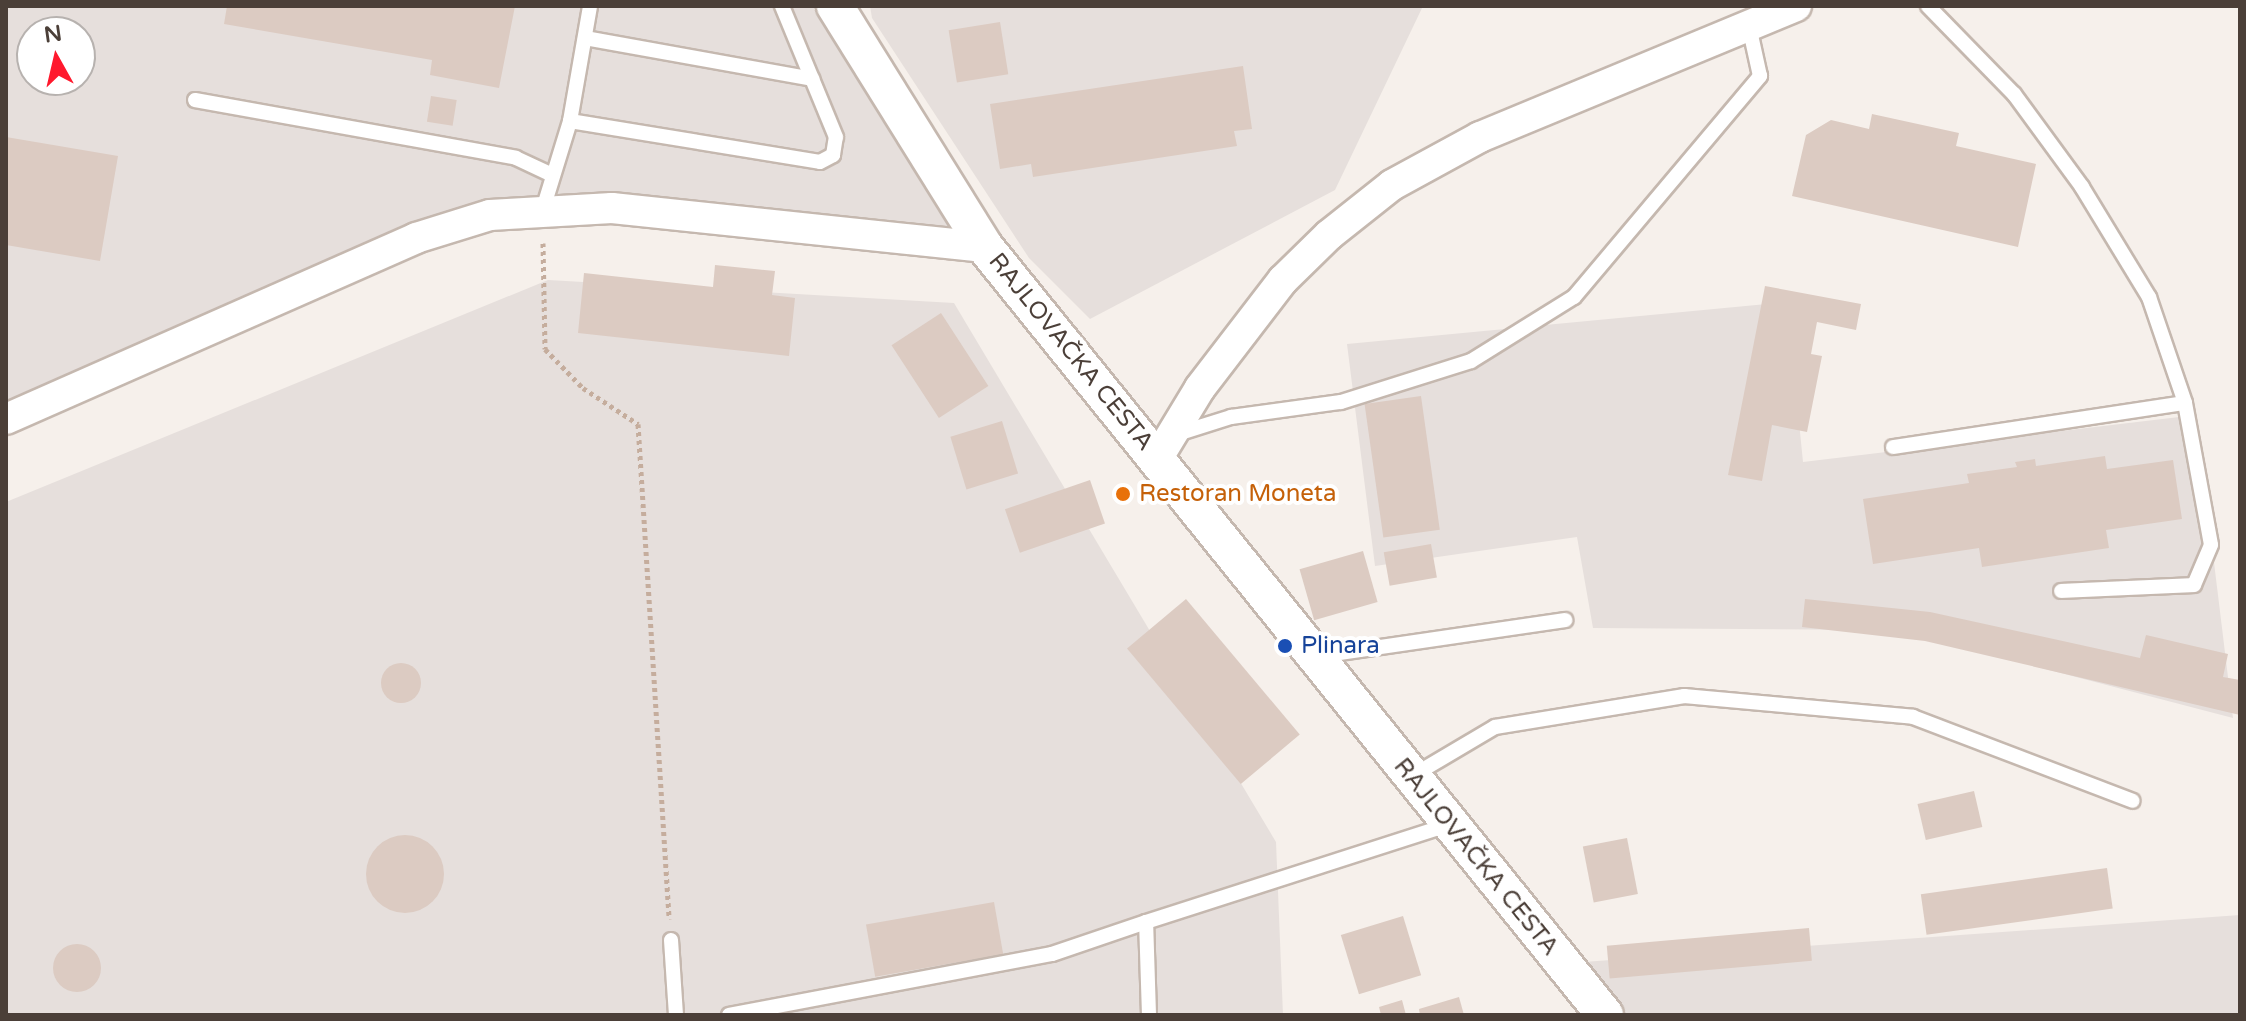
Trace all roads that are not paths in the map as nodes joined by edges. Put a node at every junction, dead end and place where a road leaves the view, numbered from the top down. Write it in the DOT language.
graph roads {
  1 [pos="590,6"];
  2 [pos="782,6"];
  3 [pos="835,6"];
  4 [pos="1796,6"];
  5 [pos="1928,6"];
  6 [pos="1749,26"];
  7 [pos="585,38"];
  8 [pos="812,79"];
  9 [pos="195,100"];
  10 [pos="570,121"];
  11 [pos="551,174"];
  12 [pos="543,209"];
  13 [pos="985,247"];
  14 [pos="2185,403"];
  15 [pos="6,419"];
  16 [pos="1165,447"];
  17 [pos="1893,447"];
  18 [pos="2061,591"];
  19 [pos="1565,620"];
  20 [pos="1315,657"];
  21 [pos="1410,777"];
  22 [pos="2133,801"];
  23 [pos="1448,824"];
  24 [pos="1146,922"];
  25 [pos="671,940"];
  26 [pos="676,1015"];
  27 [pos="729,1015"];
  28 [pos="1149,1015"];
  29 [pos="1605,1015"];
  1 -- 7 [label="lane"];
  2 -- 8 [label="lane"];
  3 -- 13 [label="street, RAJLOVAČKA CESTA"];
  4 -- 6 [label="street"];
  5 -- 14 [label="lane"];
  6 -- 16 [label="street"];
  6 -- 16 [label="lane"];
  7 -- 8 [label="lane"];
  7 -- 10 [label="lane"];
  8 -- 10 [label="lane"];
  9 -- 11 [label="lane"];
  10 -- 11 [label="lane"];
  11 -- 12 [label="lane"];
  12 -- 13 [label="street"];
  12 -- 15 [label="street"];
  13 -- 16 [label="street, RAJLOVAČKA CESTA"];
  14 -- 17 [label="lane"];
  14 -- 18 [label="lane"];
  16 -- 20 [label="street, RAJLOVAČKA CESTA"];
  19 -- 20 [label="lane"];
  20 -- 21 [label="street, RAJLOVAČKA CESTA"];
  21 -- 22 [label="lane"];
  21 -- 23 [label="street, RAJLOVAČKA CESTA"];
  23 -- 24 [label="lane"];
  23 -- 29 [label="street, RAJLOVAČKA CESTA"];
  24 -- 27 [label="lane"];
  24 -- 28 [label="lane"];
  25 -- 26 [label="lane"];
}
